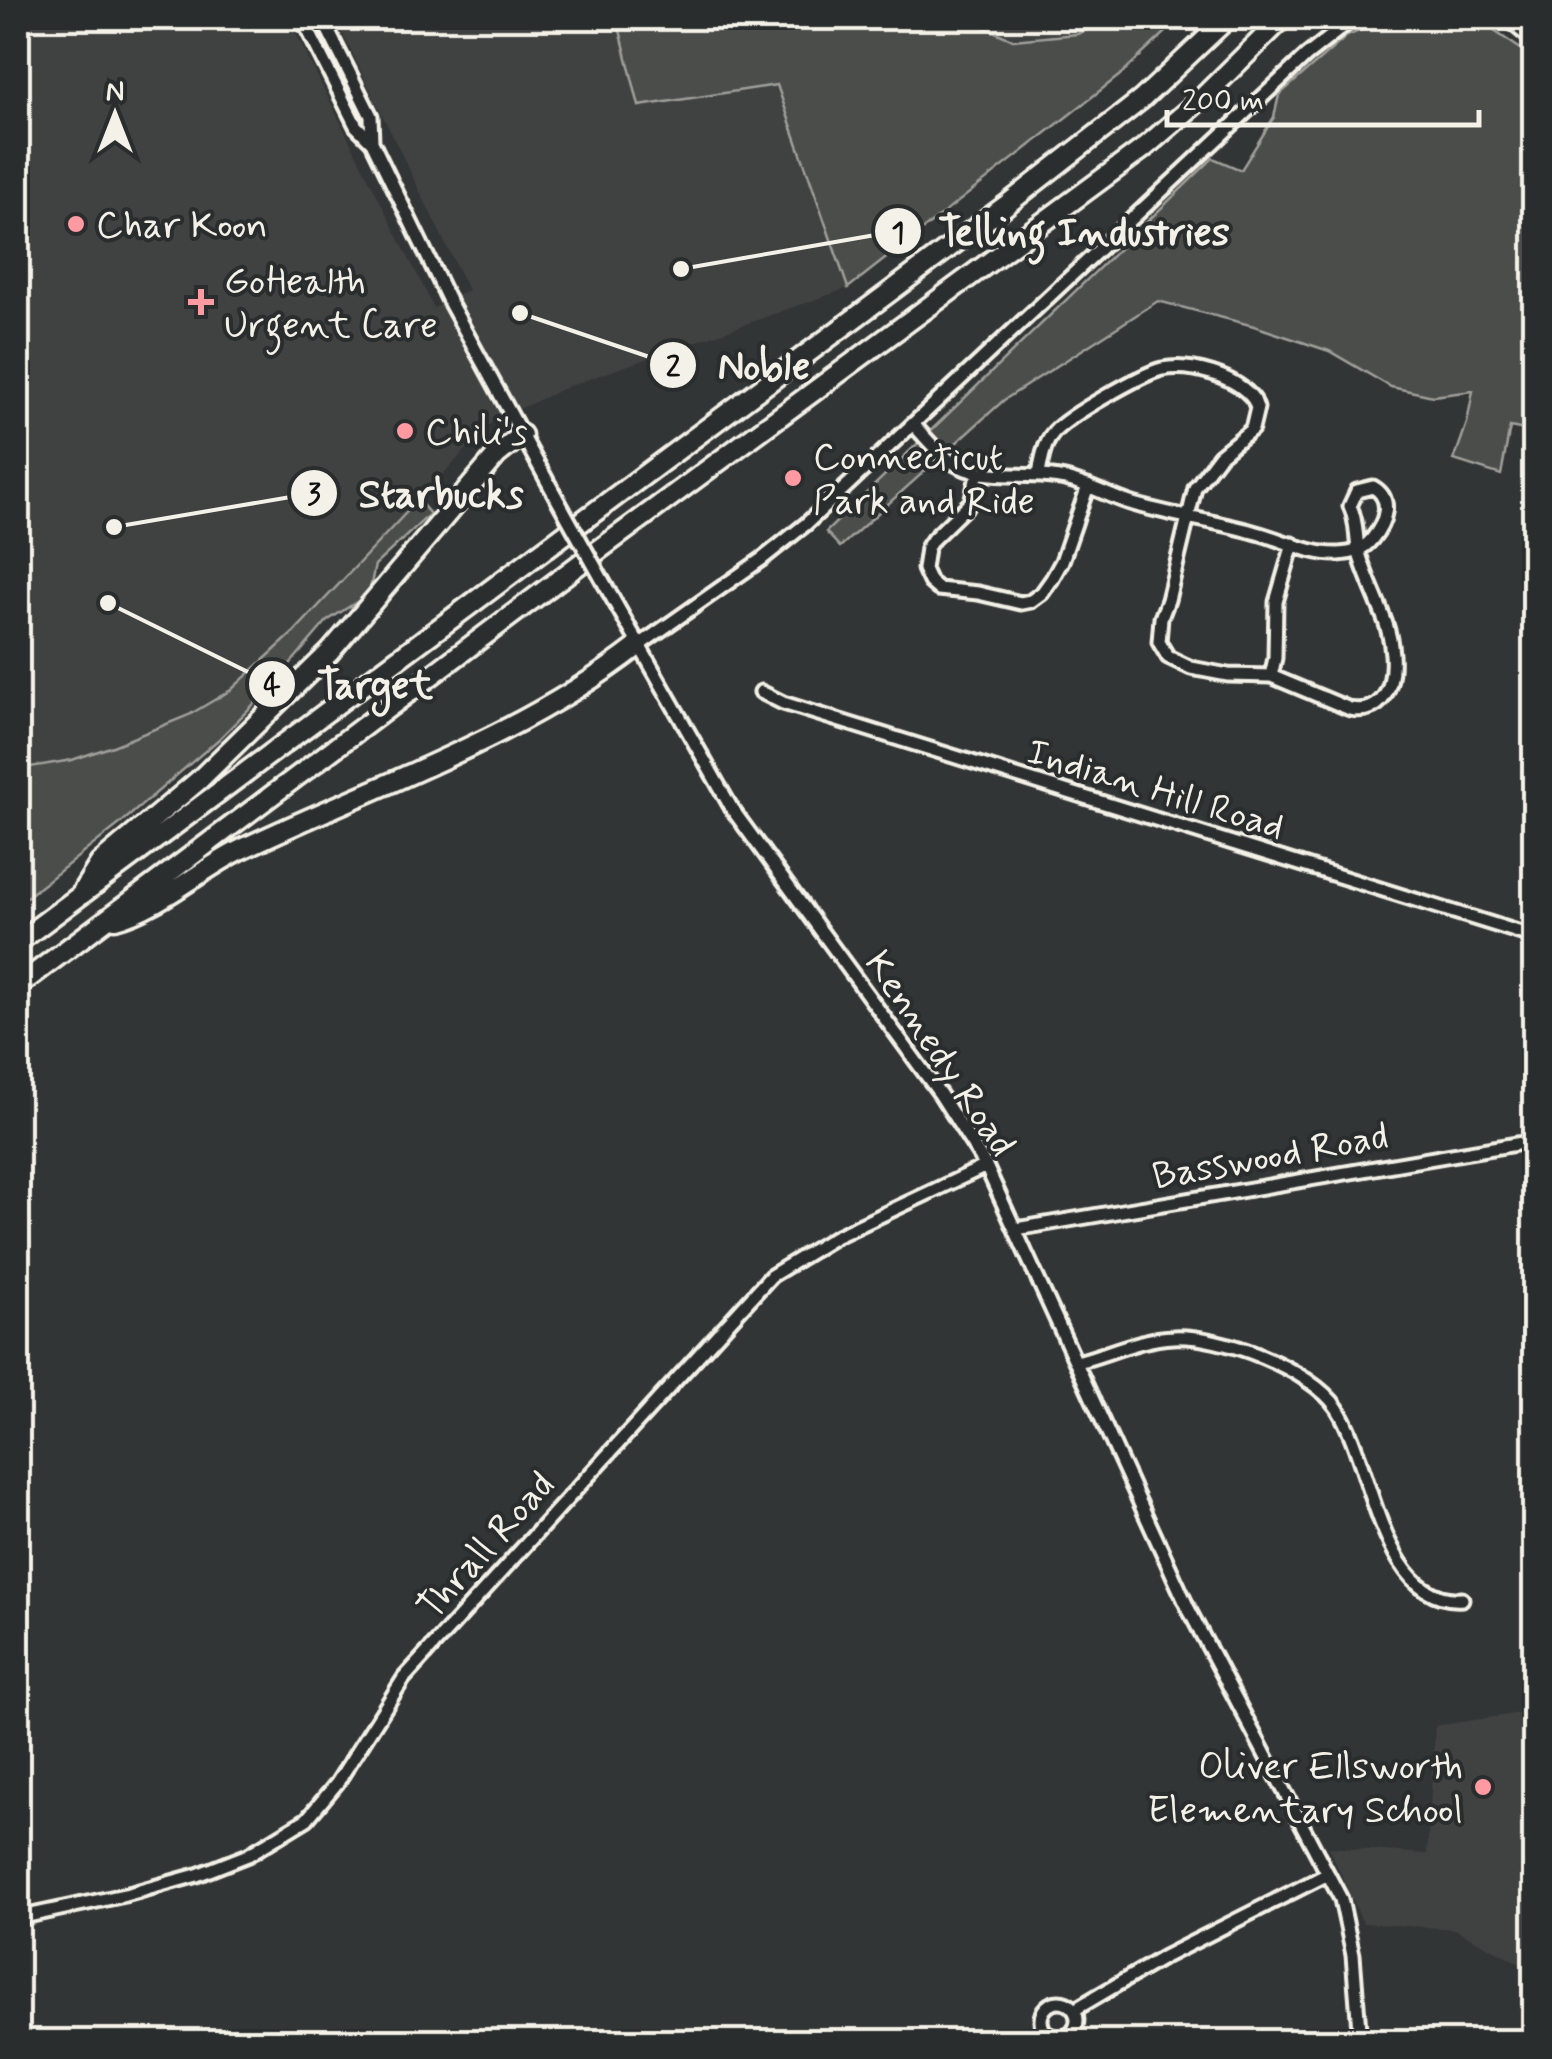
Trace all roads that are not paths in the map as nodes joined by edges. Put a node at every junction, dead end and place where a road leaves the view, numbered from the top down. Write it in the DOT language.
graph roads {
  1 [pos="302,18"];
  2 [pos="322,18"];
  3 [pos="1228,18"];
  4 [pos="1283,18"];
  5 [pos="1354,18"];
  6 [pos="1506,18"];
  7 [pos="1534,40"];
  8 [pos="372,142"];
  9 [pos="914,425"];
  10 [pos="522,435"];
  11 [pos="978,471"];
  12 [pos="1039,475"];
  13 [pos="1088,486"];
  14 [pos="1188,515"];
  15 [pos="1293,544"];
  16 [pos="1359,551"];
  17 [pos="638,646"];
  18 [pos="1271,676"];
  19 [pos="761,692"];
  20 [pos="79,896"];
  21 [pos="100,924"];
  22 [pos="1534,938"];
  23 [pos="18,942"];
  24 [pos="18,986"];
  25 [pos="1534,1142"];
  26 [pos="986,1166"];
  27 [pos="1016,1229"];
  28 [pos="1077,1362"];
  29 [pos="1462,1598"];
  30 [pos="1328,1874"];
  31 [pos="18,1918"];
  32 [pos="1074,2010"];
  33 [pos="1360,2042"];
  1 -- 8 [label="street, Kennedy Road"];
  2 -- 8 [label="street, Kennedy Road"];
  3 -- 20 [label="highway"];
  4 -- 21 [label="highway"];
  5 -- 9 [label="street"];
  6 -- 7 [label="street"];
  8 -- 10 [label="street, Kennedy Road"];
  9 -- 11 [label="street"];
  9 -- 17 [label="street"];
  10 -- 17 [label="street, Kennedy Road, bridge"];
  10 -- 20 [label="highway"];
  11 -- 12 [label="street"];
  11 -- 13 [label="street"];
  12 -- 13 [label="street"];
  12 -- 14 [label="street"];
  13 -- 14 [label="street"];
  14 -- 15 [label="street"];
  14 -- 18 [label="street"];
  15 -- 16 [label="street"];
  15 -- 18 [label="street"];
  16 -- 16 [label="street"];
  16 -- 18 [label="street"];
  17 -- 21 [label="highway"];
  17 -- 26 [label="street, Kennedy Road"];
  19 -- 22 [label="street, Indian Hill Road"];
  20 -- 23 [label="highway"];
  21 -- 24 [label="highway"];
  25 -- 27 [label="street, Basswood Road"];
  26 -- 27 [label="street, Kennedy Road"];
  26 -- 31 [label="street, Thrall Road"];
  27 -- 28 [label="street, Kennedy Road"];
  28 -- 29 [label="street"];
  28 -- 30 [label="street, Kennedy Road"];
  30 -- 32 [label="street"];
  30 -- 33 [label="street, Kennedy Road"];
}
